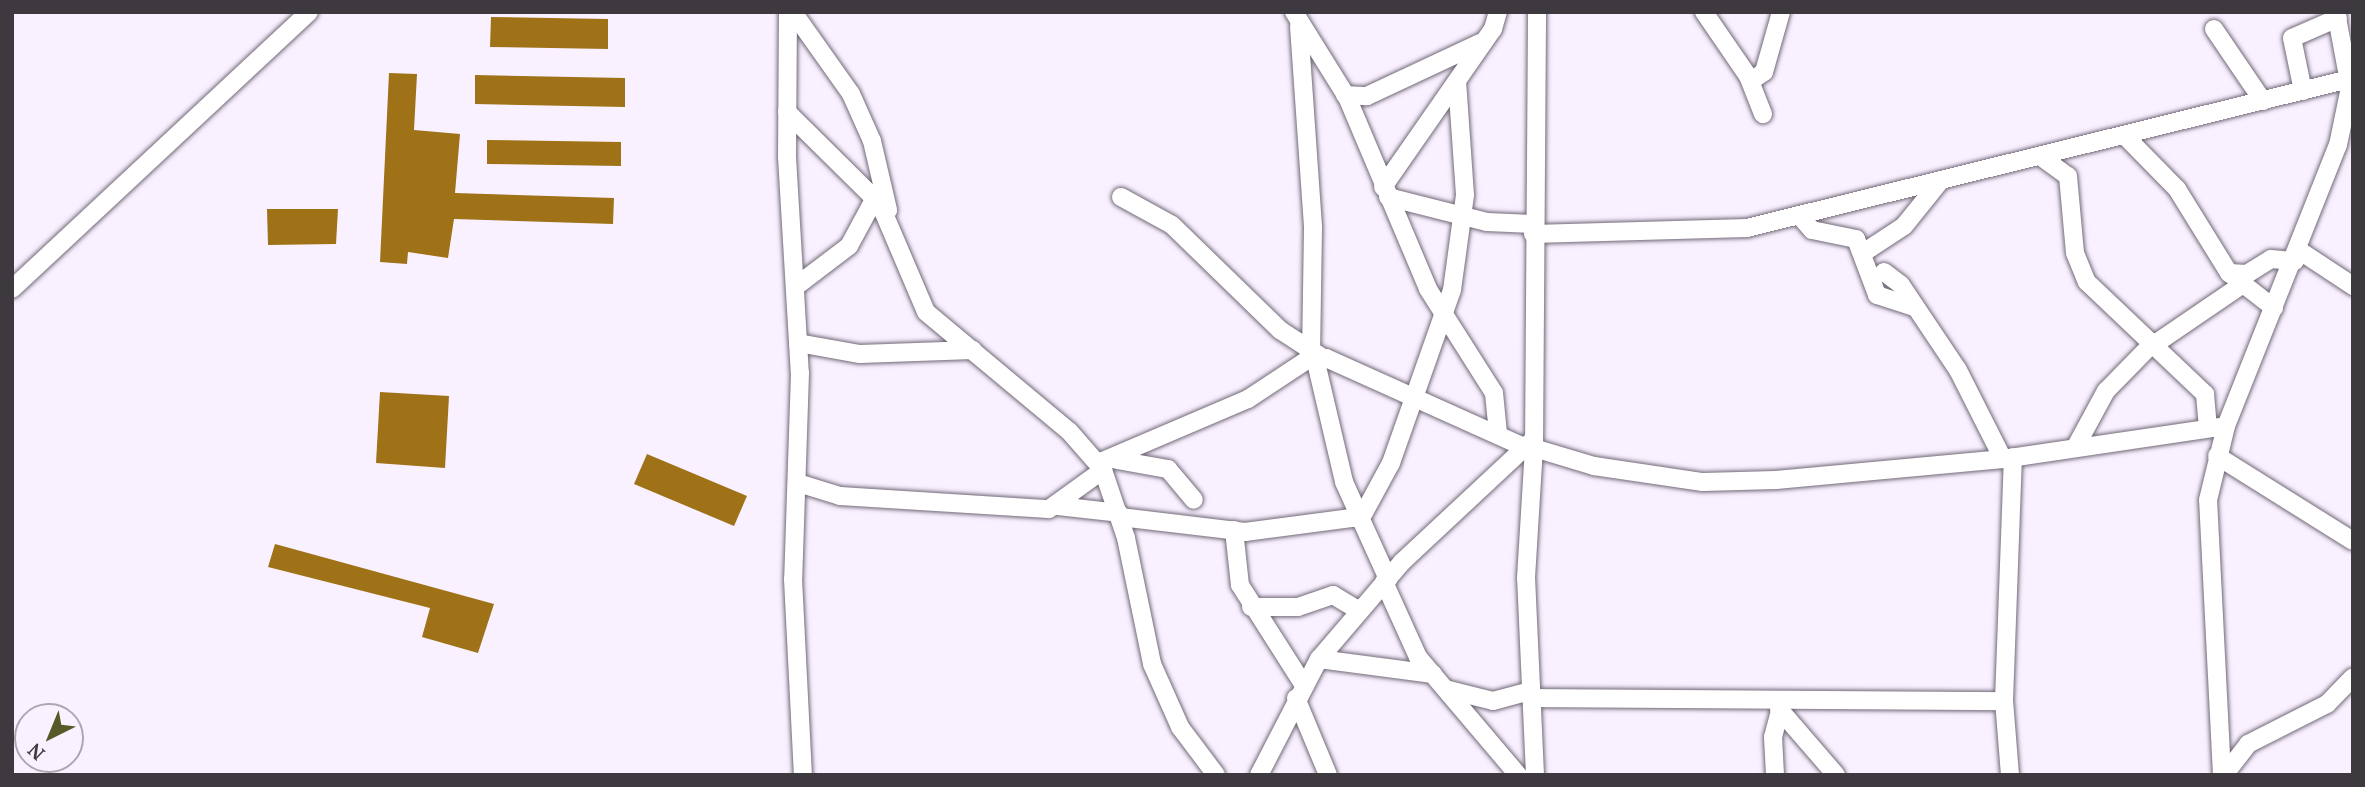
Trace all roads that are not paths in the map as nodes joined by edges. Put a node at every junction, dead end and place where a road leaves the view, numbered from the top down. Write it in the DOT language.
graph roads {
  1 [pos="309,12"];
  2 [pos="790,12"];
  3 [pos="1498,12"];
  4 [pos="1538,12"];
  5 [pos="1704,12"];
  6 [pos="1781,12"];
  7 [pos="1296,18"];
  8 [pos="2343,24"];
  9 [pos="2214,29"];
  10 [pos="1483,42"];
  11 [pos="2349,79"];
  12 [pos="1457,81"];
  13 [pos="1751,81"];
  14 [pos="2303,91"];
  15 [pos="1345,95"];
  16 [pos="2263,101"];
  17 [pos="787,112"];
  18 [pos="1763,114"];
  19 [pos="2124,135"];
  20 [pos="2040,156"];
  21 [pos="1941,180"];
  22 [pos="1385,192"];
  23 [pos="1121,197"];
  24 [pos="875,198"];
  25 [pos="1799,215"];
  26 [pos="1459,217"];
  27 [pos="890,220"];
  28 [pos="1533,229"];
  29 [pos="1866,251"];
  30 [pos="2297,256"];
  31 [pos="1884,272"];
  32 [pos="2234,280"];
  33 [pos="2353,286"];
  34 [pos="795,287"];
  35 [pos="12,289"];
  36 [pos="1913,307"];
  37 [pos="2274,308"];
  38 [pos="1445,318"];
  39 [pos="798,343"];
  40 [pos="2152,345"];
  41 [pos="973,350"];
  42 [pos="1316,355"];
  43 [pos="1413,397"];
  44 [pos="2217,427"];
  45 [pos="1497,433"];
  46 [pos="1531,445"];
  47 [pos="2075,448"];
  48 [pos="2217,456"];
  49 [pos="2008,458"];
  50 [pos="1106,464"];
  51 [pos="798,483"];
  52 [pos="1194,500"];
  53 [pos="1058,506"];
  54 [pos="1120,515"];
  55 [pos="1360,518"];
  56 [pos="1234,530"];
  57 [pos="2353,541"];
  58 [pos="1386,580"];
  59 [pos="1251,607"];
  60 [pos="1360,611"];
  61 [pos="1319,659"];
  62 [pos="1433,674"];
  63 [pos="2353,677"];
  64 [pos="1449,690"];
  65 [pos="1300,691"];
  66 [pos="1531,695"];
  67 [pos="2004,701"];
  68 [pos="1781,704"];
  69 [pos="2229,772"];
  70 [pos="803,775"];
  71 [pos="1216,775"];
  72 [pos="1259,775"];
  73 [pos="1328,775"];
  74 [pos="1518,775"];
  75 [pos="1535,775"];
  76 [pos="1775,775"];
  77 [pos="1836,775"];
  78 [pos="2010,775"];
  1 -- 35 [label="street"];
  2 -- 17 [label="street"];
  2 -- 27 [label="street"];
  3 -- 10 [label="street"];
  4 -- 28 [label="street"];
  5 -- 13 [label="street"];
  6 -- 13 [label="street"];
  7 -- 15 [label="street"];
  7 -- 42 [label="street"];
  8 -- 11 [label="street"];
  8 -- 14 [label="street"];
  9 -- 16 [label="street"];
  10 -- 12 [label="street"];
  10 -- 15 [label="street"];
  11 -- 14 [label="street"];
  11 -- 30 [label="street"];
  12 -- 22 [label="street"];
  12 -- 26 [label="street"];
  13 -- 18 [label="street"];
  14 -- 16 [label="street"];
  15 -- 22 [label="street"];
  16 -- 19 [label="street"];
  17 -- 24 [label="street"];
  17 -- 34 [label="street"];
  19 -- 20 [label="street"];
  19 -- 32 [label="street"];
  20 -- 21 [label="street"];
  20 -- 40 [label="street"];
  21 -- 25 [label="street"];
  21 -- 29 [label="street"];
  22 -- 26 [label="street"];
  22 -- 38 [label="street"];
  23 -- 42 [label="street"];
  24 -- 27 [label="street"];
  24 -- 34 [label="street"];
  25 -- 28 [label="street"];
  25 -- 29 [label="street"];
  26 -- 28 [label="street"];
  26 -- 38 [label="street"];
  27 -- 41 [label="street"];
  28 -- 46 [label="street"];
  29 -- 36 [label="street"];
  30 -- 32 [label="street"];
  30 -- 33 [label="street"];
  30 -- 37 [label="street"];
  31 -- 36 [label="street"];
  32 -- 37 [label="street"];
  32 -- 40 [label="street"];
  34 -- 39 [label="street"];
  36 -- 49 [label="street"];
  37 -- 44 [label="street"];
  38 -- 43 [label="street"];
  38 -- 45 [label="street"];
  39 -- 41 [label="street"];
  39 -- 51 [label="street"];
  40 -- 44 [label="street"];
  40 -- 47 [label="street"];
  41 -- 50 [label="street"];
  42 -- 43 [label="street"];
  42 -- 50 [label="street"];
  42 -- 55 [label="street"];
  43 -- 45 [label="street"];
  43 -- 55 [label="street"];
  44 -- 47 [label="street"];
  44 -- 48 [label="street"];
  45 -- 46 [label="street"];
  46 -- 49 [label="street"];
  46 -- 58 [label="street"];
  46 -- 66 [label="street"];
  47 -- 49 [label="street"];
  48 -- 57 [label="street"];
  48 -- 69 [label="street"];
  49 -- 67 [label="street"];
  50 -- 52 [label="street"];
  50 -- 53 [label="street"];
  50 -- 54 [label="street"];
  51 -- 53 [label="street"];
  51 -- 70 [label="street"];
  53 -- 54 [label="street"];
  54 -- 56 [label="street"];
  54 -- 71 [label="street"];
  55 -- 56 [label="street"];
  55 -- 58 [label="street"];
  56 -- 59 [label="street"];
  58 -- 60 [label="street"];
  58 -- 62 [label="street"];
  59 -- 60 [label="street"];
  59 -- 65 [label="street"];
  60 -- 61 [label="street"];
  61 -- 62 [label="street"];
  61 -- 65 [label="street"];
  62 -- 64 [label="street"];
  63 -- 69 [label="street"];
  64 -- 66 [label="street"];
  64 -- 74 [label="street"];
  65 -- 72 [label="street"];
  65 -- 73 [label="street"];
  66 -- 68 [label="street"];
  66 -- 75 [label="street"];
  67 -- 68 [label="street"];
  67 -- 78 [label="street"];
  68 -- 76 [label="street"];
  68 -- 77 [label="street"];
}
